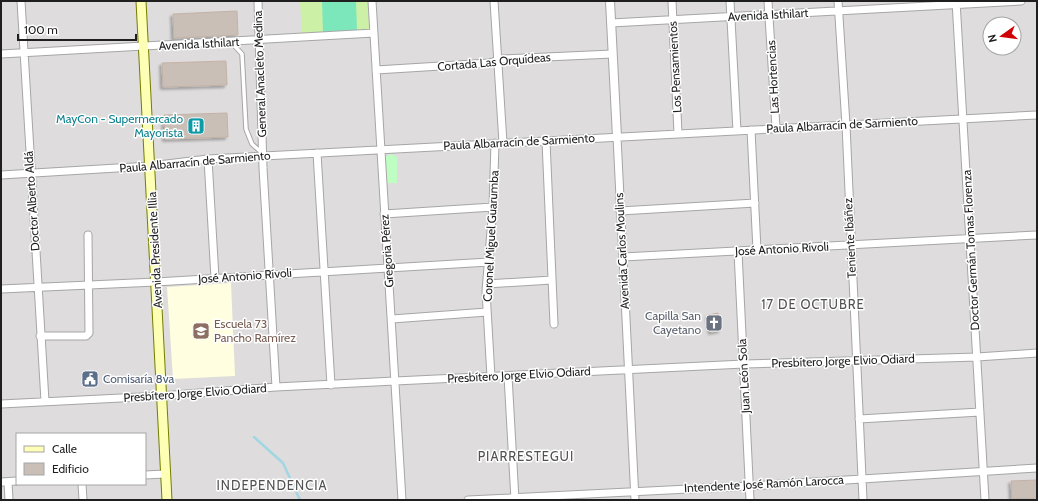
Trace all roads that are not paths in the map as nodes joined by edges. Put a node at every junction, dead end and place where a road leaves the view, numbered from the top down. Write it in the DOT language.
graph roads {
  1 [pos="21,1"];
  2 [pos="141,1"];
  3 [pos="258,1"];
  4 [pos="372,1"];
  5 [pos="494,1"];
  6 [pos="610,1"];
  7 [pos="672,1"];
  8 [pos="730,1"];
  9 [pos="768,1"];
  10 [pos="838,1"];
  11 [pos="1021,1"];
  12 [pos="956,3"];
  13 [pos="838,11"];
  14 [pos="769,15"];
  15 [pos="731,17"];
  16 [pos="672,20"];
  17 [pos="611,23"];
  18 [pos="374,33"];
  19 [pos="260,41"];
  20 [pos="231,42"];
  21 [pos="143,47"];
  22 [pos="23,52"];
  23 [pos="1,54"];
  24 [pos="612,54"];
  25 [pos="498,61"];
  26 [pos="376,70"];
  27 [pos="1037,115"];
  28 [pos="964,119"];
  29 [pos="846,125"];
  30 [pos="776,128"];
  31 [pos="751,130"];
  32 [pos="737,131"];
  33 [pos="678,134"];
  34 [pos="616,137"];
  35 [pos="546,141"];
  36 [pos="499,143"];
  37 [pos="380,150"];
  38 [pos="317,153"];
  39 [pos="262,154"];
  40 [pos="208,158"];
  41 [pos="150,166"];
  42 [pos="30,174"];
  43 [pos="1,175"];
  44 [pos="755,203"];
  45 [pos="494,207"];
  46 [pos="620,211"];
  47 [pos="384,214"];
  48 [pos="88,235"];
  49 [pos="1037,235"];
  50 [pos="970,238"];
  51 [pos="850,246"];
  52 [pos="757,250"];
  53 [pos="738,252"];
  54 [pos="622,257"];
  55 [pos="488,262"];
  56 [pos="388,268"];
  57 [pos="324,272"];
  58 [pos="270,275"];
  59 [pos="215,278"];
  60 [pos="552,280"];
  61 [pos="156,282"];
  62 [pos="487,284"];
  63 [pos="87,285"];
  64 [pos="37,288"];
  65 [pos="1,289"];
  66 [pos="487,312"];
  67 [pos="392,319"];
  68 [pos="554,324"];
  69 [pos="40,336"];
  70 [pos="1037,353"];
  71 [pos="977,357"];
  72 [pos="857,361"];
  73 [pos="744,364"];
  74 [pos="630,370"];
  75 [pos="508,376"];
  76 [pos="491,377"];
  77 [pos="395,381"];
  78 [pos="331,385"];
  79 [pos="276,388"];
  80 [pos="161,396"];
  81 [pos="45,402"];
  82 [pos="1,404"];
  83 [pos="980,412"];
  84 [pos="859,419"];
  85 [pos="1037,468"];
  86 [pos="983,470"];
  87 [pos="165,474"];
  88 [pos="146,475"];
  89 [pos="862,478"];
  90 [pos="4,482"];
  91 [pos="16,482"];
  92 [pos="82,485"];
  93 [pos="749,486"];
  94 [pos="635,492"];
  95 [pos="515,499"];
  96 [pos="9,500"];
  97 [pos="83,500"];
  98 [pos="167,500"];
  99 [pos="402,500"];
  100 [pos="468,500"];
  101 [pos="635,500"];
  102 [pos="750,500"];
  103 [pos="863,500"];
  104 [pos="985,500"];
  1 -- 22 [label="street, Doctor Alberto Aldá"];
  2 -- 21 [label="main road, Avenida Presidente Illia"];
  3 -- 19 [label="street, General Anacleto Medina"];
  4 -- 18 [label="street, Gregoria Pérez"];
  5 -- 25 [label="street, Coronel Miguel Guarumba"];
  6 -- 17 [label="street, Avenida Carlos Moulins"];
  7 -- 16 [label="street, Los Pensamientos"];
  8 -- 15 [label="street"];
  9 -- 14 [label="street, Las Hortencias"];
  10 -- 13 [label="street, Teniente Ibáñez"];
  11 -- 12 [label="street, Avenida Isthilart"];
  12 -- 13 [label="street, Avenida Isthilart"];
  12 -- 28 [label="street, Doctor Germán Tomas Florenza"];
  13 -- 14 [label="street, Avenida Isthilart"];
  13 -- 29 [label="street, Teniente Ibáñez"];
  14 -- 15 [label="street, Avenida Isthilart"];
  14 -- 30 [label="street, Las Hortencias"];
  15 -- 16 [label="street, Avenida Isthilart"];
  15 -- 32 [label="street"];
  16 -- 17 [label="street, Avenida Isthilart"];
  16 -- 33 [label="street, Los Pensamientos"];
  17 -- 24 [label="street, Avenida Carlos Moulins"];
  18 -- 19 [label="street, Avenida Isthilart"];
  18 -- 26 [label="street, Gregoria Pérez"];
  19 -- 20 [label="street, Avenida Isthilart"];
  19 -- 39 [label="street, General Anacleto Medina"];
  20 -- 21 [label="street, Avenida Isthilart"];
  20 -- 39 [label="lane"];
  21 -- 22 [label="street, Avenida Isthilart"];
  21 -- 41 [label="main road, Avenida Presidente Illia"];
  22 -- 23 [label="street, Avenida Isthilart"];
  22 -- 42 [label="street, Doctor Alberto Aldá"];
  24 -- 25 [label="street, Cortada Las Orquídeas"];
  24 -- 34 [label="street, Avenida Carlos Moulins"];
  25 -- 26 [label="street, Cortada Las Orquídeas"];
  25 -- 36 [label="street, Coronel Miguel Guarumba"];
  26 -- 37 [label="street, Gregoria Pérez"];
  27 -- 28 [label="street, Paula Albarracín de Sarmiento"];
  28 -- 29 [label="street, Paula Albarracín de Sarmiento"];
  28 -- 50 [label="street, Doctor Germán Tomas Florenza"];
  29 -- 30 [label="street, Paula Albarracín de Sarmiento"];
  29 -- 51 [label="street, Teniente Ibáñez"];
  30 -- 31 [label="street, Paula Albarracín de Sarmiento"];
  31 -- 32 [label="street, Paula Albarracín de Sarmiento"];
  31 -- 44 [label="street"];
  32 -- 33 [label="street, Paula Albarracín de Sarmiento"];
  33 -- 34 [label="street, Paula Albarracín de Sarmiento"];
  34 -- 35 [label="street, Paula Albarracín de Sarmiento"];
  34 -- 46 [label="street, Avenida Carlos Moulins"];
  35 -- 36 [label="street, Paula Albarracín de Sarmiento"];
  35 -- 60 [label="street"];
  36 -- 37 [label="street, Paula Albarracín de Sarmiento"];
  36 -- 45 [label="street, Coronel Miguel Guarumba"];
  37 -- 38 [label="street, Paula Albarracín de Sarmiento"];
  37 -- 47 [label="street, Gregoria Pérez"];
  38 -- 39 [label="street, Paula Albarracín de Sarmiento"];
  38 -- 57 [label="street"];
  39 -- 40 [label="street, Paula Albarracín de Sarmiento"];
  39 -- 58 [label="street, General Anacleto Medina"];
  40 -- 41 [label="street, Paula Albarracín de Sarmiento"];
  40 -- 59 [label="street"];
  41 -- 42 [label="street, Paula Albarracín de Sarmiento"];
  41 -- 61 [label="main road, Avenida Presidente Illia"];
  42 -- 43 [label="street, Paula Albarracín de Sarmiento"];
  42 -- 64 [label="street, Doctor Alberto Aldá"];
  44 -- 46 [label="street"];
  44 -- 52 [label="street"];
  45 -- 47 [label="street"];
  45 -- 55 [label="street, Coronel Miguel Guarumba"];
  46 -- 54 [label="street, Avenida Carlos Moulins"];
  47 -- 56 [label="street, Gregoria Pérez"];
  48 -- 63 [label="street"];
  49 -- 50 [label="street, José Antonio Rívoli"];
  50 -- 51 [label="street, José Antonio Rívoli"];
  50 -- 71 [label="street, Doctor Germán Tomas Florenza"];
  51 -- 52 [label="street, José Antonio Rívoli"];
  51 -- 72 [label="street, Teniente Ibáñez"];
  52 -- 53 [label="street, José Antonio Rívoli"];
  53 -- 54 [label="street, José Antonio Rívoli"];
  53 -- 73 [label="street, Juan León Sola"];
  54 -- 74 [label="street, Avenida Carlos Moulins"];
  55 -- 56 [label="street, José Antonio Rívoli"];
  55 -- 62 [label="street, Coronel Miguel Guarumba"];
  56 -- 57 [label="street, José Antonio Rívoli"];
  56 -- 67 [label="street, Gregoria Pérez"];
  57 -- 58 [label="street, José Antonio Rívoli"];
  57 -- 78 [label="street"];
  58 -- 59 [label="street, José Antonio Rívoli"];
  58 -- 79 [label="street, General Anacleto Medina"];
  59 -- 61 [label="street, José Antonio Rívoli"];
  60 -- 62 [label="street"];
  60 -- 68 [label="street"];
  61 -- 63 [label="street, José Antonio Rívoli"];
  61 -- 80 [label="main road, Avenida Presidente Illia"];
  62 -- 66 [label="street, Coronel Miguel Guarumba"];
  63 -- 64 [label="street, José Antonio Rívoli"];
  63 -- 69 [label="street"];
  64 -- 65 [label="street, José Antonio Rívoli"];
  64 -- 69 [label="street, Doctor Alberto Aldá"];
  66 -- 67 [label="street"];
  66 -- 76 [label="street, Coronel Miguel Guarumba"];
  67 -- 77 [label="street, Gregoria Pérez"];
  69 -- 81 [label="street, Doctor Alberto Aldá"];
  70 -- 71 [label="street, Presbítero Jorge Elvio Odiard"];
  71 -- 72 [label="street, Presbítero Jorge Elvio Odiard"];
  71 -- 83 [label="street, Doctor Germán Tomas Florenza"];
  72 -- 73 [label="street, Presbítero Jorge Elvio Odiard"];
  72 -- 84 [label="street, Teniente Ibáñez"];
  73 -- 74 [label="street, Presbítero Jorge Elvio Odiard"];
  73 -- 93 [label="street, Juan León Sola"];
  74 -- 75 [label="street, Presbítero Jorge Elvio Odiard"];
  74 -- 94 [label="street, Avenida Carlos Moulins"];
  75 -- 76 [label="street, Presbítero Jorge Elvio Odiard"];
  75 -- 95 [label="street"];
  76 -- 77 [label="street, Presbítero Jorge Elvio Odiard"];
  77 -- 78 [label="street, Presbítero Jorge Elvio Odiard"];
  77 -- 99 [label="street, Gregoria Pérez"];
  78 -- 79 [label="street, Presbítero Jorge Elvio Odiard"];
  79 -- 80 [label="street, Presbítero Jorge Elvio Odiard"];
  80 -- 81 [label="street, Presbítero Jorge Elvio Odiard"];
  80 -- 87 [label="main road, Avenida Presidente Illia"];
  81 -- 82 [label="street, Presbítero Jorge Elvio Odiard"];
  83 -- 84 [label="street"];
  83 -- 86 [label="street, Doctor Germán Tomas Florenza"];
  84 -- 89 [label="street, Teniente Ibáñez"];
  85 -- 86 [label="street, Intendente José Ramón Larocca"];
  86 -- 89 [label="street, Intendente José Ramón Larocca"];
  86 -- 104 [label="street, Doctor Germán Tomas Florenza"];
  87 -- 88 [label="street"];
  87 -- 98 [label="main road, Avenida Presidente Illia"];
  89 -- 93 [label="street, Intendente José Ramón Larocca"];
  89 -- 103 [label="street, Teniente Ibáñez"];
  90 -- 91 [label="street"];
  90 -- 96 [label="street"];
  92 -- 97 [label="street"];
  93 -- 94 [label="street, Intendente José Ramón Larocca"];
  93 -- 102 [label="street, Juan León Sola"];
  94 -- 95 [label="street, Intendente José Ramón Larocca"];
  94 -- 101 [label="street, Avenida Carlos Moulins"];
  95 -- 100 [label="street, Intendente José Ramón Larocca"];
}
